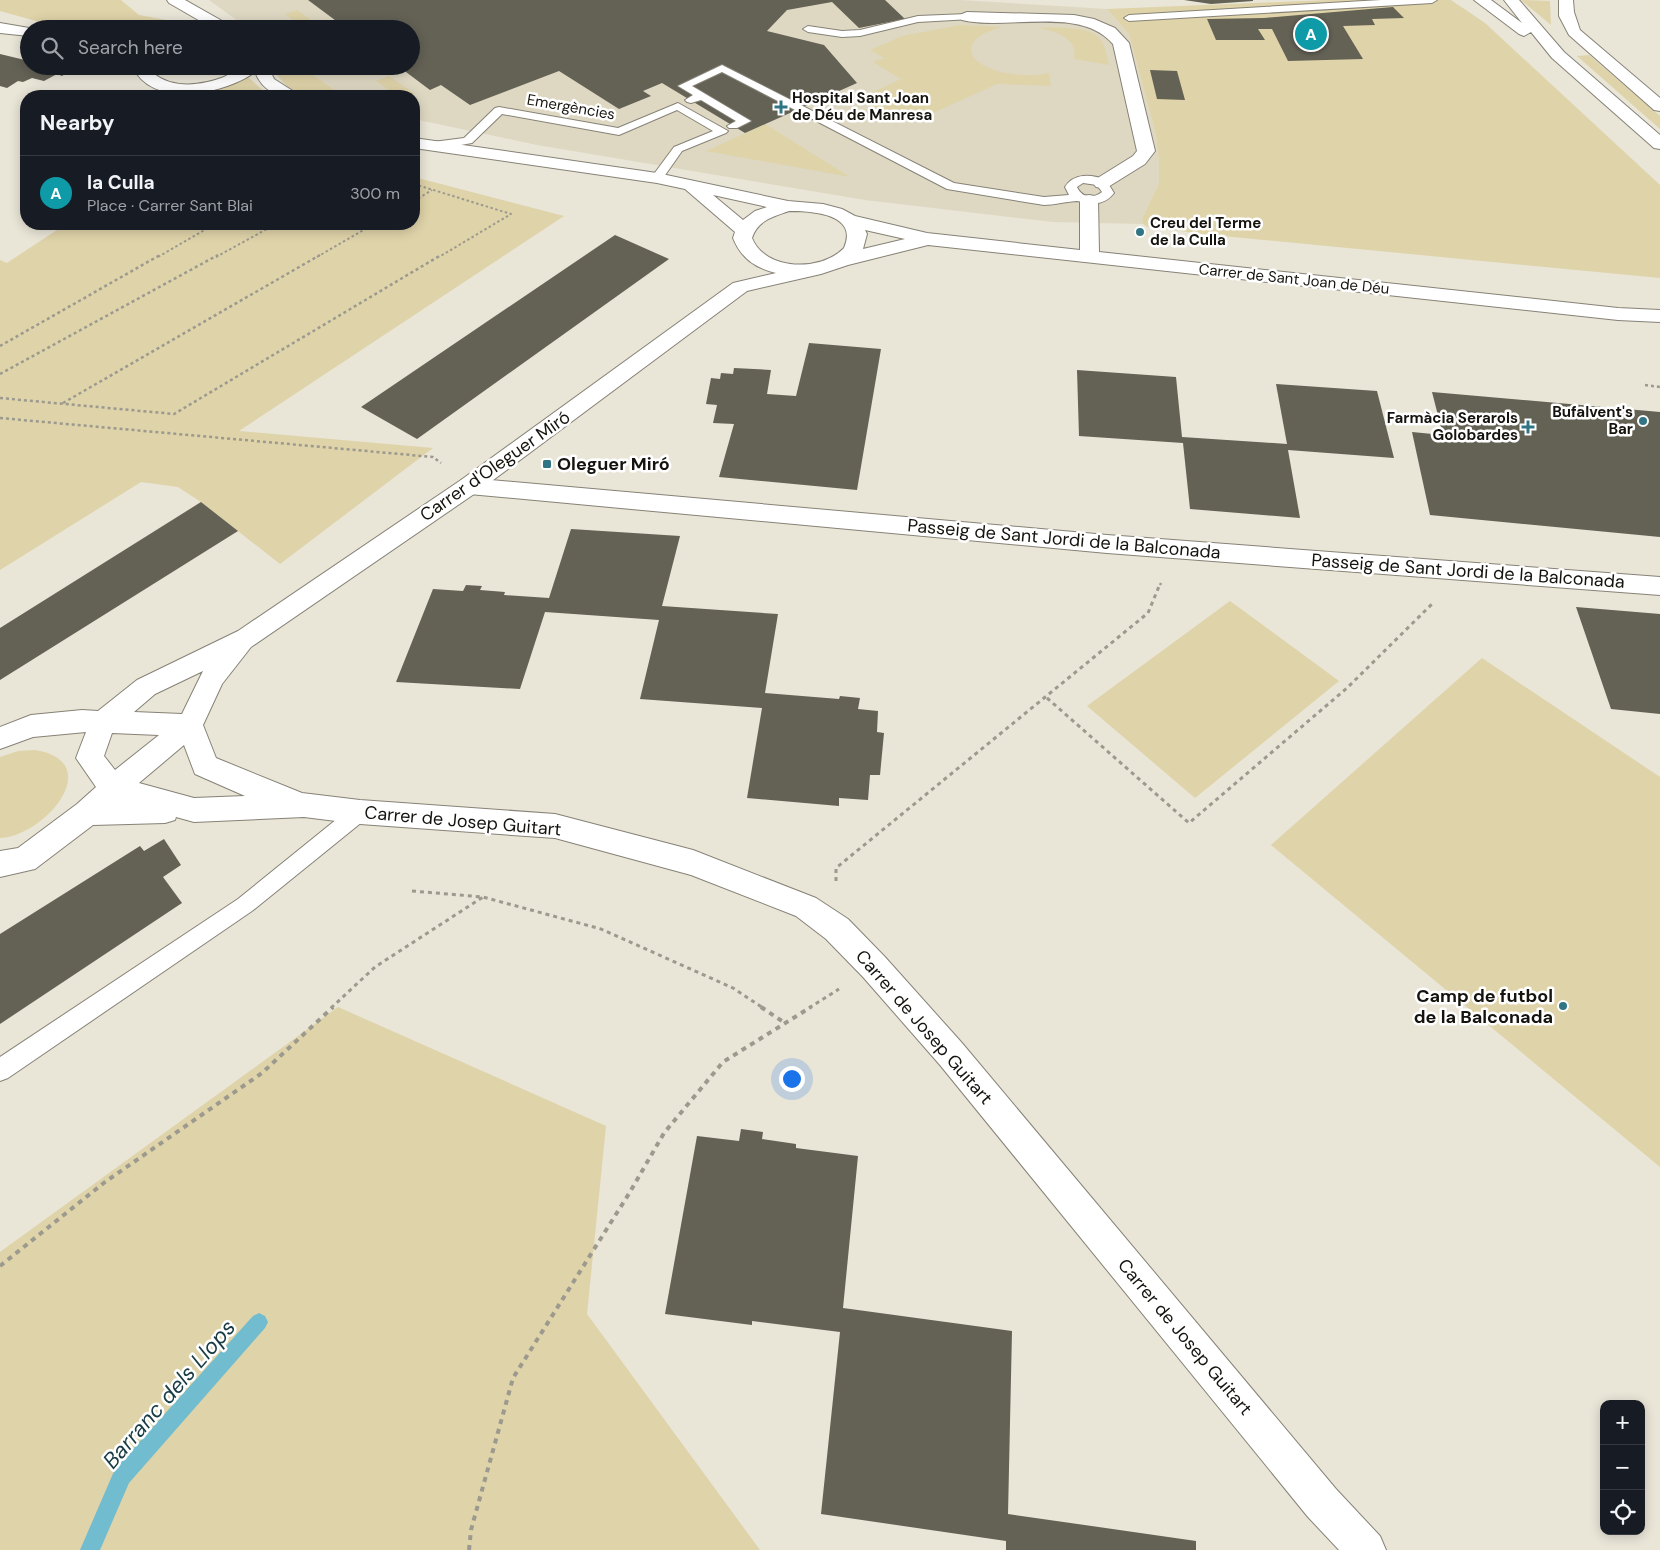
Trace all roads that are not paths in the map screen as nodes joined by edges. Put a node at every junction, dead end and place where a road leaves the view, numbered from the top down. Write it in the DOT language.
graph roads {
  1 [pos="173,0"];
  2 [pos="1432,0"];
  3 [pos="1481,0"];
  4 [pos="1511,0"];
  5 [pos="1566,0"];
  6 [pos="967,17"];
  7 [pos="1129,18"];
  8 [pos="187,20"];
  9 [pos="210,20"];
  10 [pos="0,28"];
  11 [pos="20,30"];
  12 [pos="808,30"];
  13 [pos="1558,55"];
  14 [pos="146,75"];
  15 [pos="241,75"];
  16 [pos="264,75"];
  17 [pos="190,88"];
  18 [pos="196,90"];
  19 [pos="280,90"];
  20 [pos="702,96"];
  21 [pos="678,106"];
  22 [pos="1660,106"];
  23 [pos="733,126"];
  24 [pos="420,130"];
  25 [pos="468,141"];
  26 [pos="420,144"];
  27 [pos="1660,144"];
  28 [pos="433,146"];
  29 [pos="565,164"];
  30 [pos="657,178"];
  31 [pos="1102,183"];
  32 [pos="690,185"];
  33 [pos="1083,199"];
  34 [pos="788,206"];
  35 [pos="848,220"];
  36 [pos="744,230"];
  37 [pos="928,240"];
  38 [pos="746,250"];
  39 [pos="1090,258"];
  40 [pos="843,260"];
  41 [pos="814,270"];
  42 [pos="740,288"];
  43 [pos="1660,316"];
  44 [pos="469,486"];
  45 [pos="1660,586"];
  46 [pos="247,638"];
  47 [pos="102,723"];
  48 [pos="190,725"];
  49 [pos="0,738"];
  50 [pos="113,788"];
  51 [pos="304,805"];
  52 [pos="194,810"];
  53 [pos="360,812"];
  54 [pos="87,813"];
  55 [pos="0,864"];
  56 [pos="0,1070"];
  57 [pos="1366,1550"];
  1 -- 8 [label="street"];
  1 -- 9 [label="street"];
  2 -- 7 [label="lane"];
  3 -- 13 [label="street"];
  4 -- 13 [label="street"];
  5 -- 22 [label="street"];
  6 -- 12 [label="lane"];
  6 -- 31 [label="street"];
  10 -- 11 [label="street"];
  13 -- 27 [label="street"];
  14 -- 17 [label="street"];
  15 -- 17 [label="street"];
  16 -- 19 [label="street"];
  17 -- 18 [label="street"];
  20 -- 21 [label="lane, Emergències"];
  20 -- 23 [label="lane"];
  20 -- 33 [label="lane"];
  21 -- 25 [label="lane, Emergències"];
  21 -- 30 [label="lane"];
  24 -- 25 [label="street"];
  25 -- 28 [label="lane"];
  25 -- 29 [label="street"];
  26 -- 28 [label="street"];
  28 -- 29 [label="street"];
  29 -- 30 [label="street"];
  30 -- 32 [label="street"];
  31 -- 33 [label="lane"];
  31 -- 33 [label="lane"];
  32 -- 34 [label="street"];
  32 -- 36 [label="street"];
  33 -- 39 [label="street"];
  34 -- 35 [label="street"];
  34 -- 36 [label="street"];
  35 -- 37 [label="street, Carrer de Sant Joan de Déu"];
  35 -- 40 [label="street"];
  36 -- 38 [label="street"];
  37 -- 39 [label="street, Carrer de Sant Joan de Déu"];
  37 -- 40 [label="street, Carrer de Sant Joan de Déu"];
  38 -- 41 [label="street"];
  38 -- 42 [label="street"];
  39 -- 43 [label="street, Carrer de Sant Joan de Déu"];
  40 -- 41 [label="street"];
  41 -- 42 [label="street, Carrer d'Oleguer Miró"];
  42 -- 44 [label="street, Carrer d'Oleguer Miró"];
  44 -- 45 [label="street, Passeig de Sant Jordi de la Balconada"];
  44 -- 46 [label="street, Carrer d'Oleguer Miró"];
  46 -- 47 [label="street, Carrer d'Oleguer Miró"];
  46 -- 48 [label="street, Carrer d'Oleguer Miró"];
  47 -- 48 [label="street"];
  47 -- 49 [label="street"];
  47 -- 50 [label="street"];
  48 -- 50 [label="street, Carrer d'Oleguer Miró"];
  48 -- 51 [label="street, Carrer de Josep Guitart"];
  50 -- 52 [label="street, Carrer de Josep Guitart"];
  50 -- 54 [label="street, Carrer d'Oleguer Miró"];
  51 -- 52 [label="street, Carrer de Josep Guitart"];
  51 -- 53 [label="street, Carrer de Josep Guitart"];
  52 -- 54 [label="street, Carrer de Josep Guitart"];
  53 -- 56 [label="lane"];
  53 -- 57 [label="street, Carrer de Josep Guitart"];
  54 -- 55 [label="street, Carrer d'Oleguer Miró"];
}
